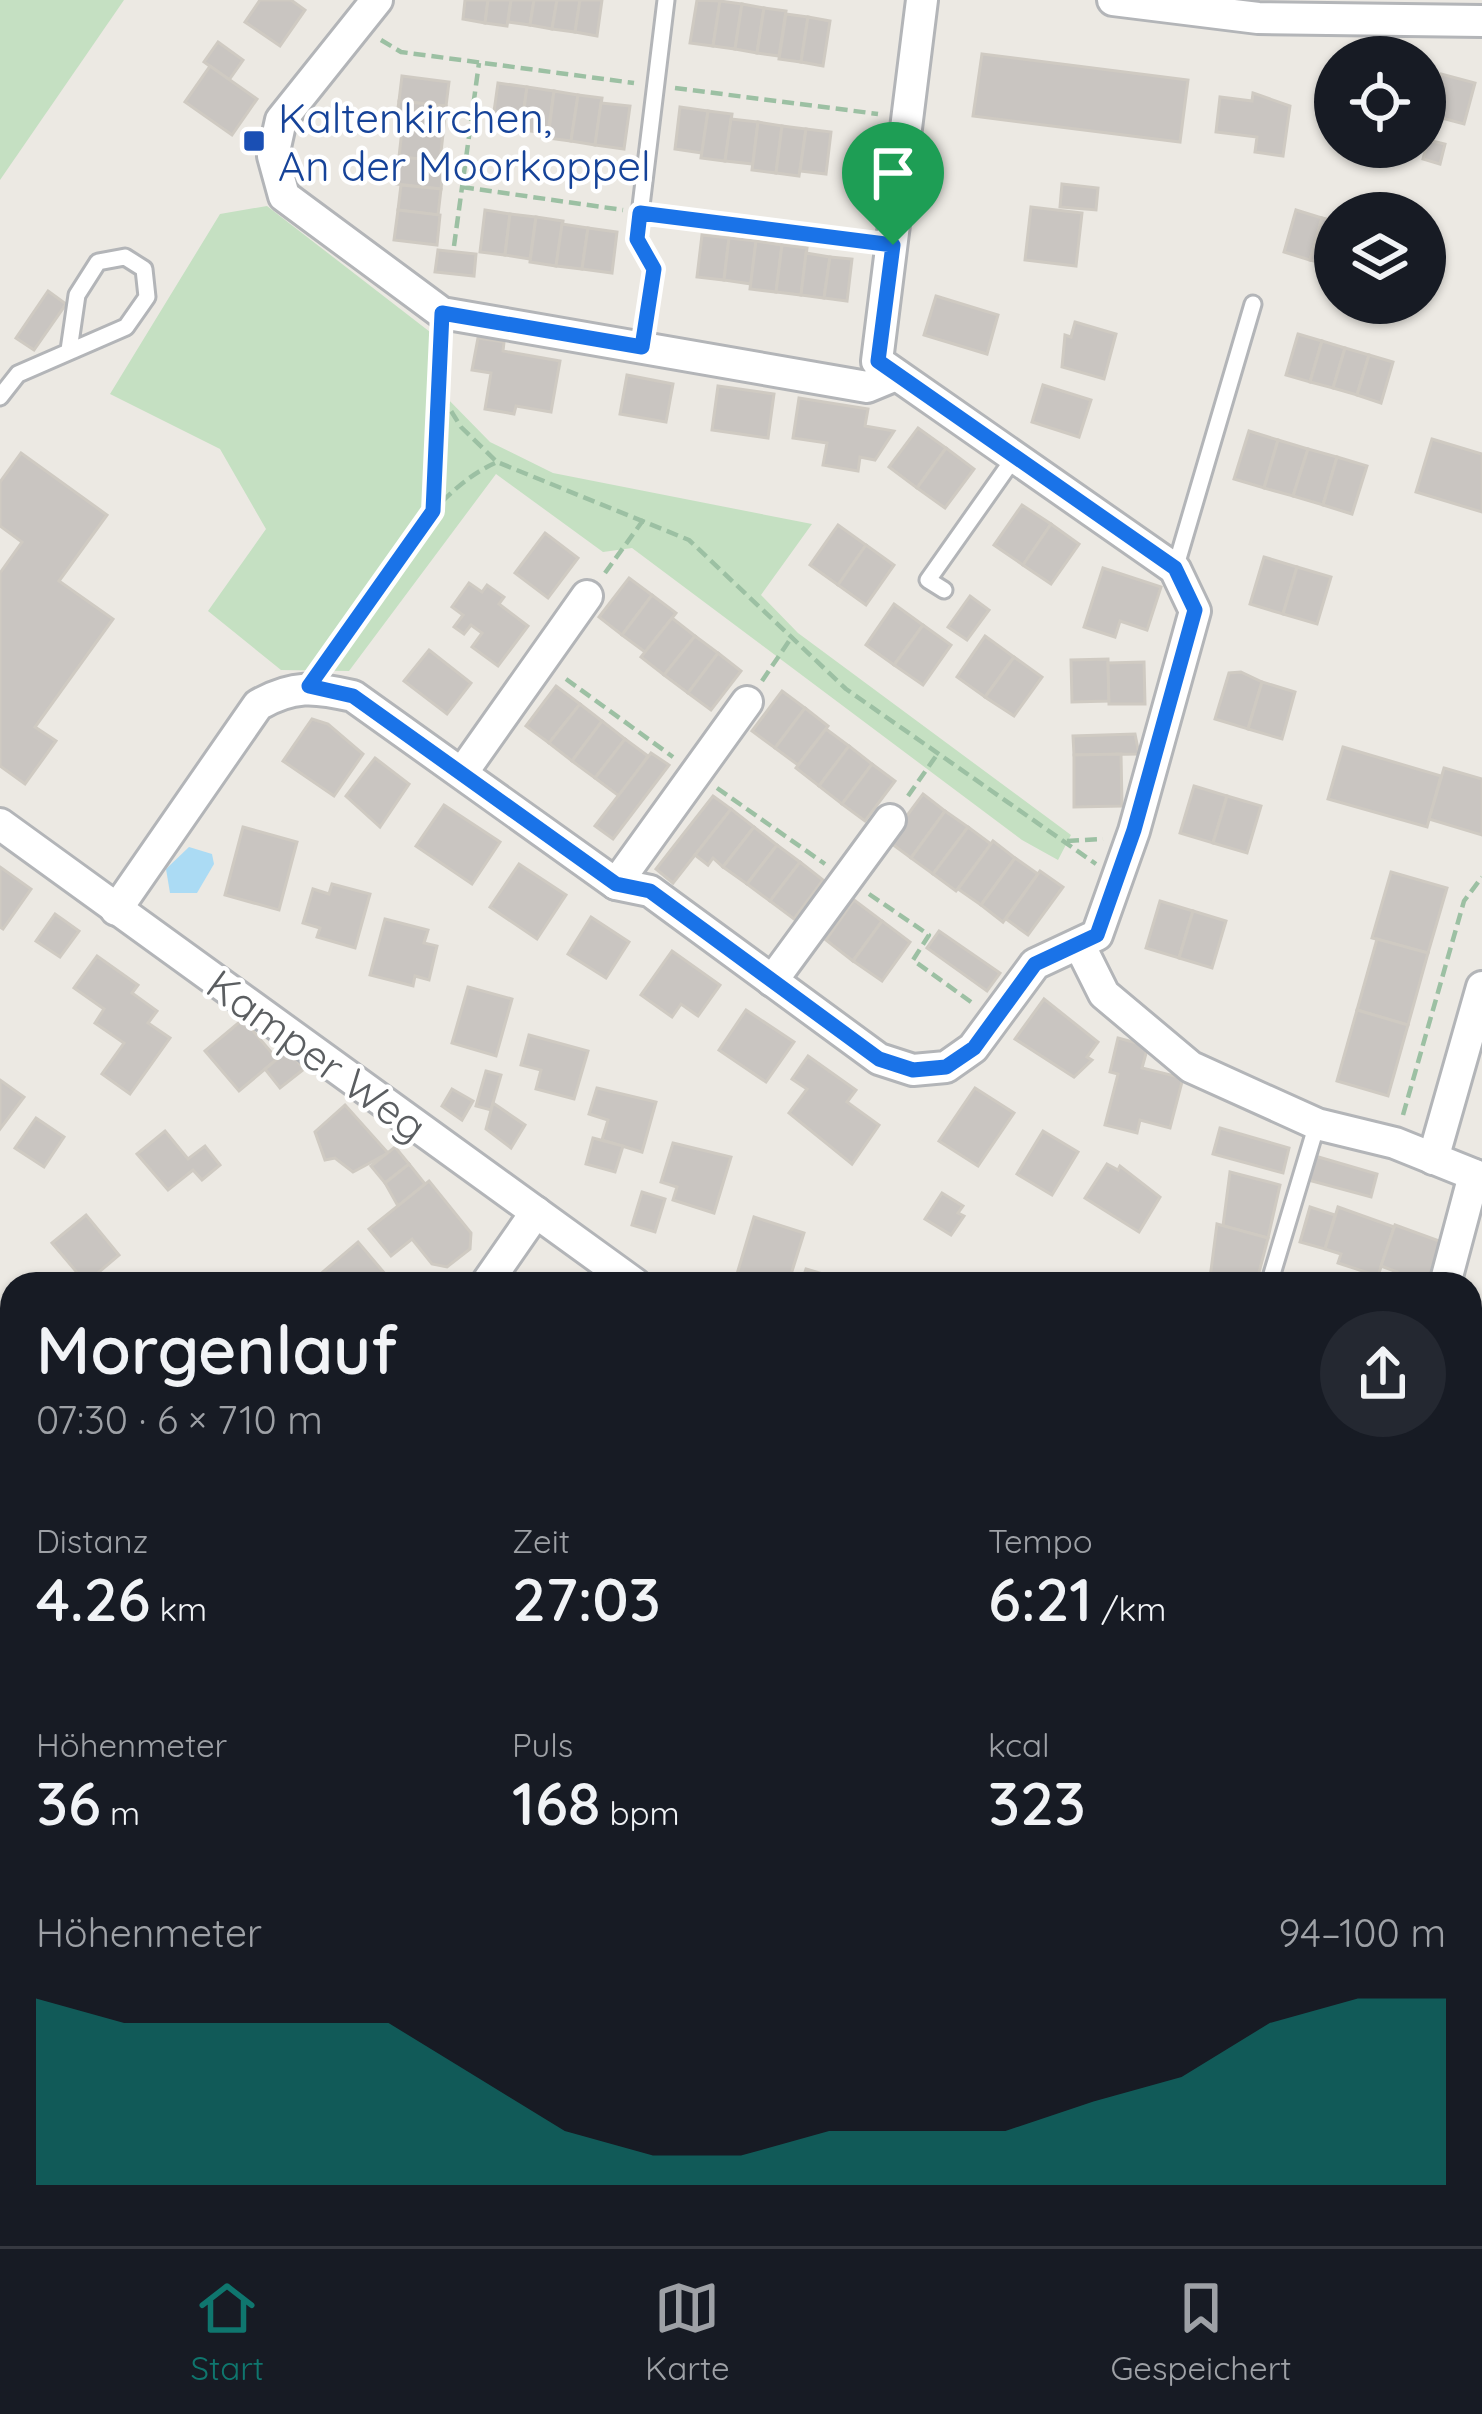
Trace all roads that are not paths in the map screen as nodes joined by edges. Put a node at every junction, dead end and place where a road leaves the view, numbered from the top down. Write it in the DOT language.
graph roads {
  1 [pos="377,0"];
  2 [pos="666,0"];
  3 [pos="922,0"];
  4 [pos="1112,0"];
  5 [pos="1257,9"];
  6 [pos="1464,13"];
  7 [pos="637,239"];
  8 [pos="1253,304"];
  9 [pos="69,350"];
  10 [pos="896,375"];
  11 [pos="0,397"];
  12 [pos="1013,458"];
  13 [pos="1175,568"];
  14 [pos="944,590"];
  15 [pos="587,596"];
  16 [pos="747,702"];
  17 [pos="462,773"];
  18 [pos="890,820"];
  19 [pos="0,824"];
  20 [pos="616,884"];
  21 [pos="116,910"];
  22 [pos="1079,944"];
  23 [pos="772,982"];
  24 [pos="1482,987"];
  25 [pos="1317,1124"];
  26 [pos="1432,1159"];
  27 [pos="1478,1177"];
  28 [pos="536,1212"];
  29 [pos="494,1272"];
  30 [pos="618,1272"];
  31 [pos="1273,1272"];
  32 [pos="1449,1272"];
  1 -- 10 [label="street"];
  2 -- 7 [label="lane"];
  3 -- 10 [label="street"];
  4 -- 5 [label="street"];
  5 -- 6 [label="street"];
  8 -- 13 [label="lane"];
  9 -- 9 [label="lane"];
  9 -- 11 [label="lane"];
  10 -- 12 [label="street"];
  12 -- 13 [label="street"];
  12 -- 14 [label="lane"];
  13 -- 22 [label="street"];
  15 -- 17 [label="street"];
  16 -- 20 [label="street"];
  17 -- 20 [label="street"];
  17 -- 21 [label="street"];
  18 -- 23 [label="street"];
  19 -- 21 [label="street, Kamper Weg"];
  20 -- 23 [label="street"];
  21 -- 28 [label="street, Kamper Weg"];
  22 -- 23 [label="street"];
  22 -- 25 [label="street"];
  24 -- 26 [label="street"];
  25 -- 26 [label="street"];
  25 -- 31 [label="lane"];
  26 -- 27 [label="street"];
  27 -- 32 [label="street"];
  28 -- 29 [label="street"];
  28 -- 30 [label="street, Kamper Weg"];
}
